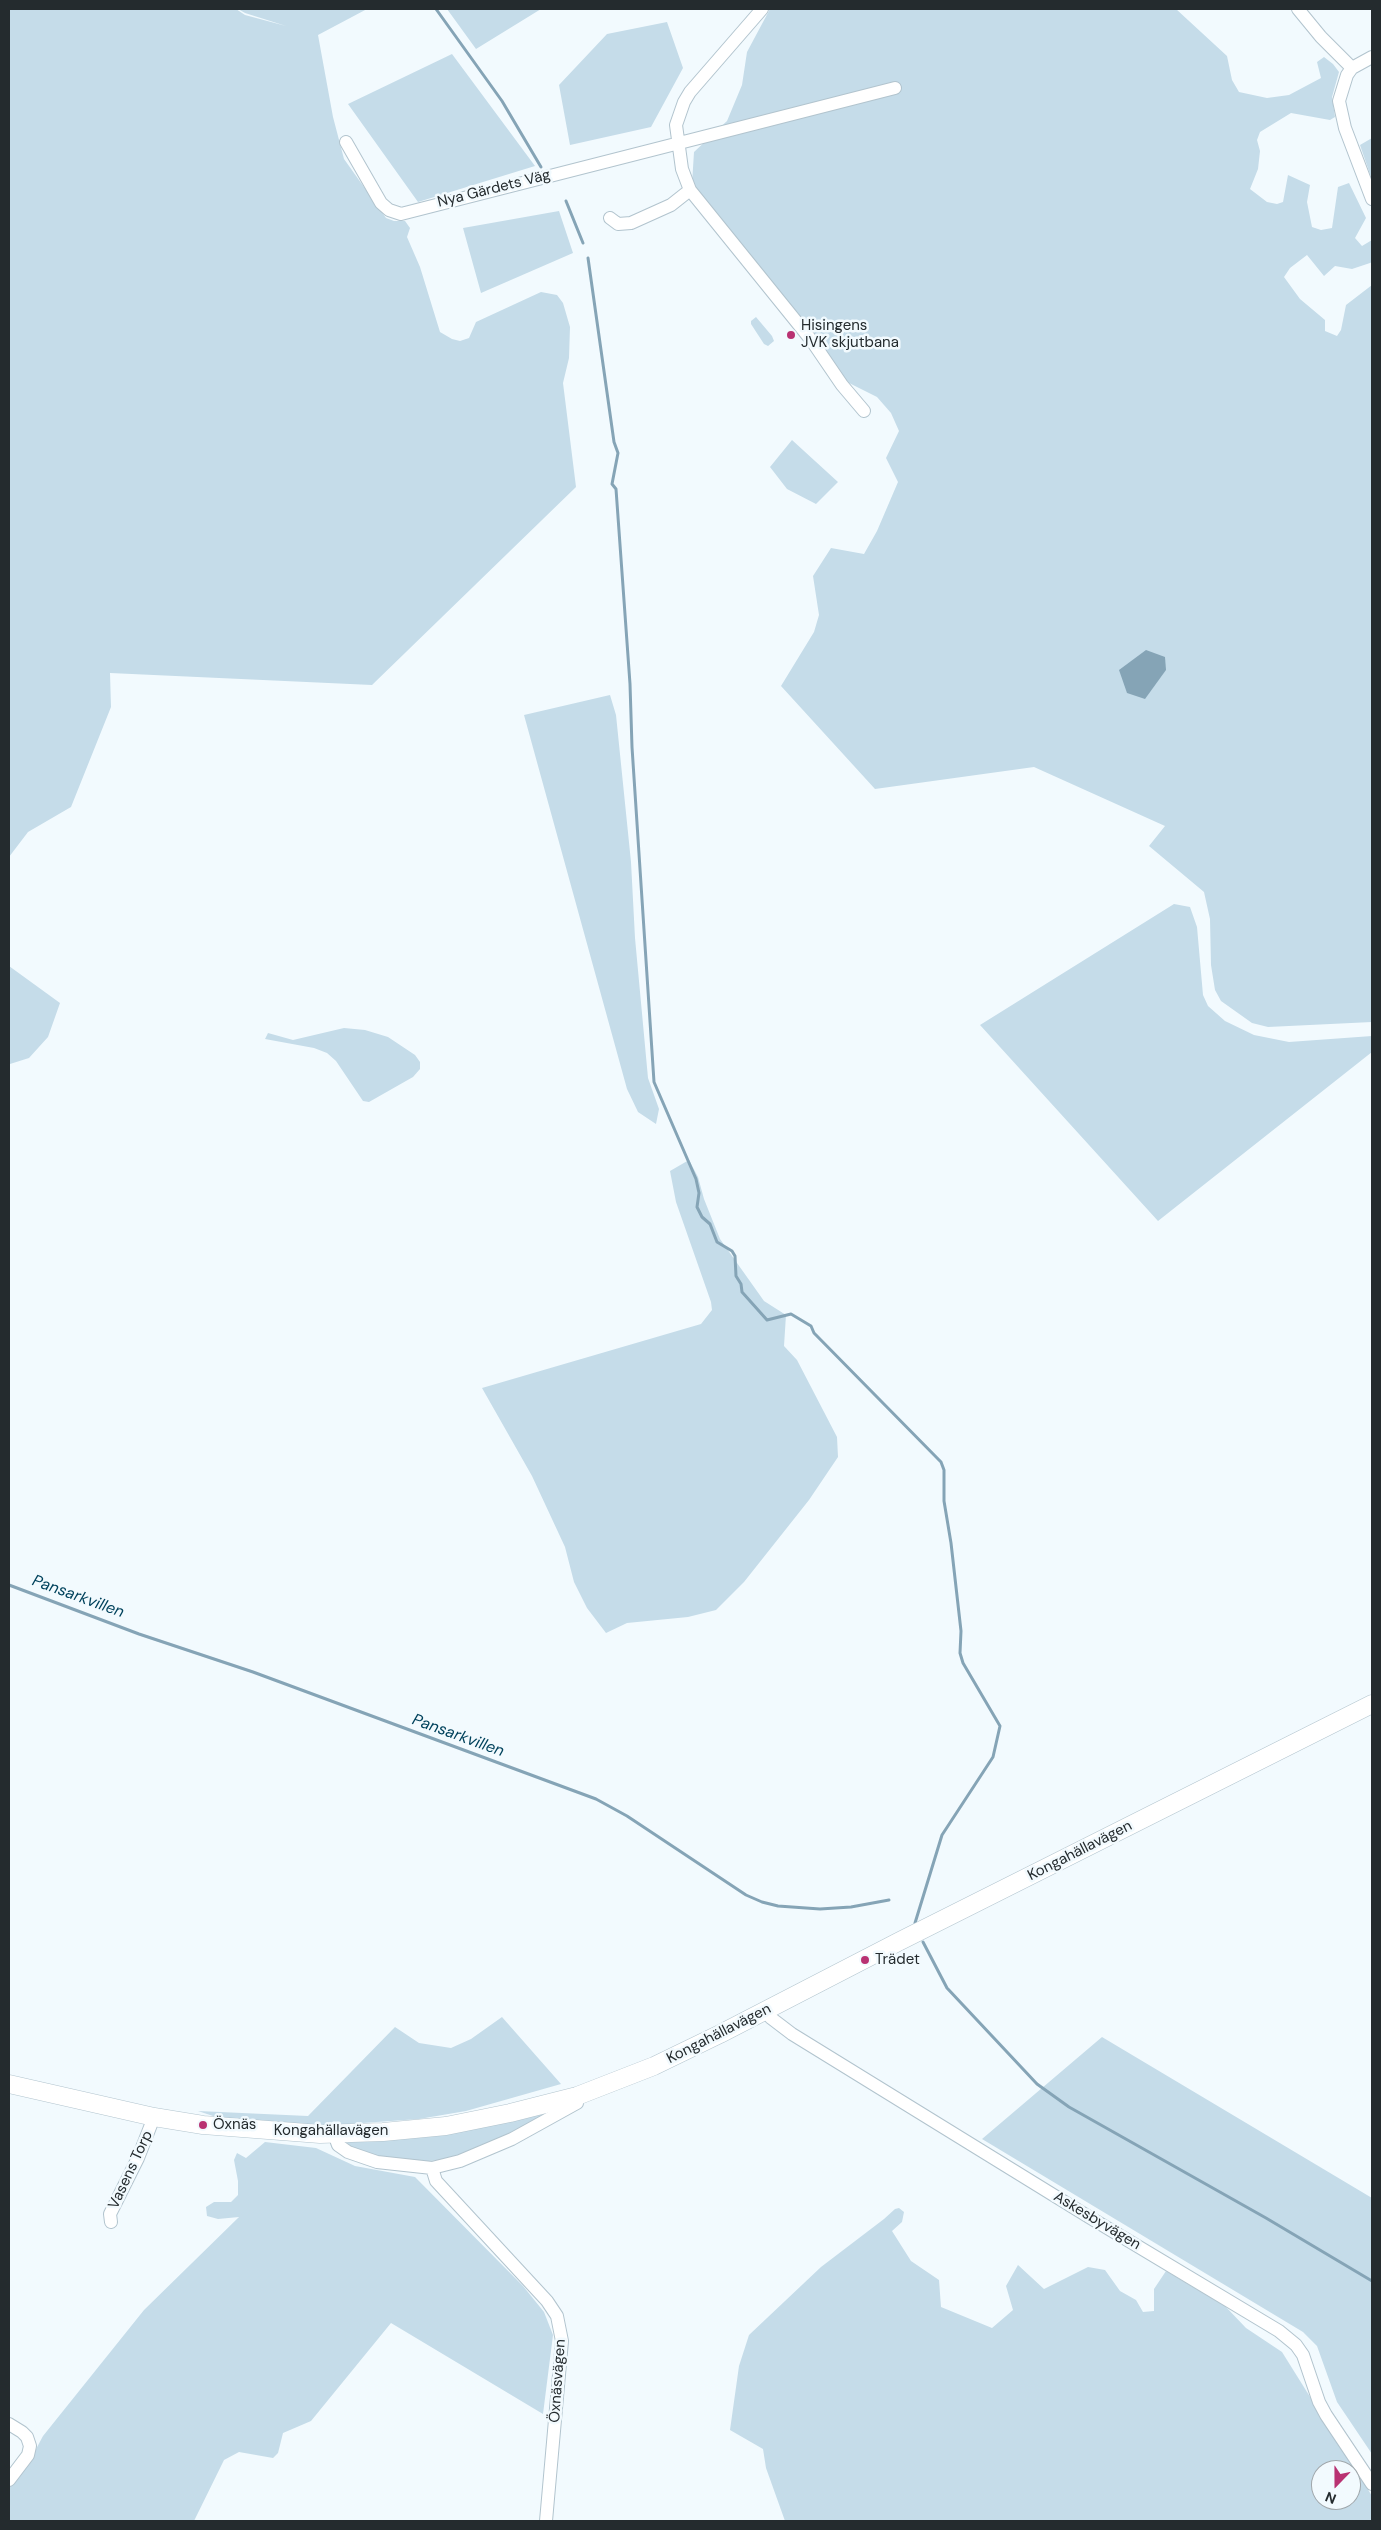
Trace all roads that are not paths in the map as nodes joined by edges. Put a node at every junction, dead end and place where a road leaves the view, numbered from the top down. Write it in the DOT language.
graph roads {
  1 [pos="762,9"];
  2 [pos="1298,9"];
  3 [pos="1372,57"];
  4 [pos="1352,68"];
  5 [pos="895,88"];
  6 [pos="346,142"];
  7 [pos="678,142"];
  8 [pos="690,190"];
  9 [pos="1372,199"];
  10 [pos="610,218"];
  11 [pos="864,411"];
  12 [pos="1372,1704"];
  13 [pos="765,2011"];
  14 [pos="9,2084"];
  15 [pos="577,2096"];
  16 [pos="154,2117"];
  17 [pos="334,2134"];
  18 [pos="432,2168"];
  19 [pos="111,2222"];
  20 [pos="9,2424"];
  21 [pos="9,2480"];
  22 [pos="1372,2484"];
  23 [pos="546,2521"];
  1 -- 7 [label="street"];
  2 -- 4 [label="street"];
  3 -- 4 [label="street"];
  4 -- 9 [label="street"];
  5 -- 7 [label="street, Nya Gärdets Väg"];
  6 -- 7 [label="street, Nya Gärdets Väg"];
  7 -- 8 [label="street"];
  8 -- 10 [label="street"];
  8 -- 11 [label="street"];
  12 -- 13 [label="street, Kongahällavägen"];
  13 -- 15 [label="street, Kongahällavägen"];
  13 -- 22 [label="street, Askesbyvägen"];
  14 -- 16 [label="street, Kongahällavägen"];
  15 -- 17 [label="street, Kongahällavägen"];
  15 -- 18 [label="street"];
  16 -- 17 [label="street, Kongahällavägen"];
  16 -- 19 [label="street, Vasens Torp"];
  17 -- 18 [label="street"];
  18 -- 23 [label="street, Öxnäsvägen"];
  20 -- 21 [label="street"];
}
